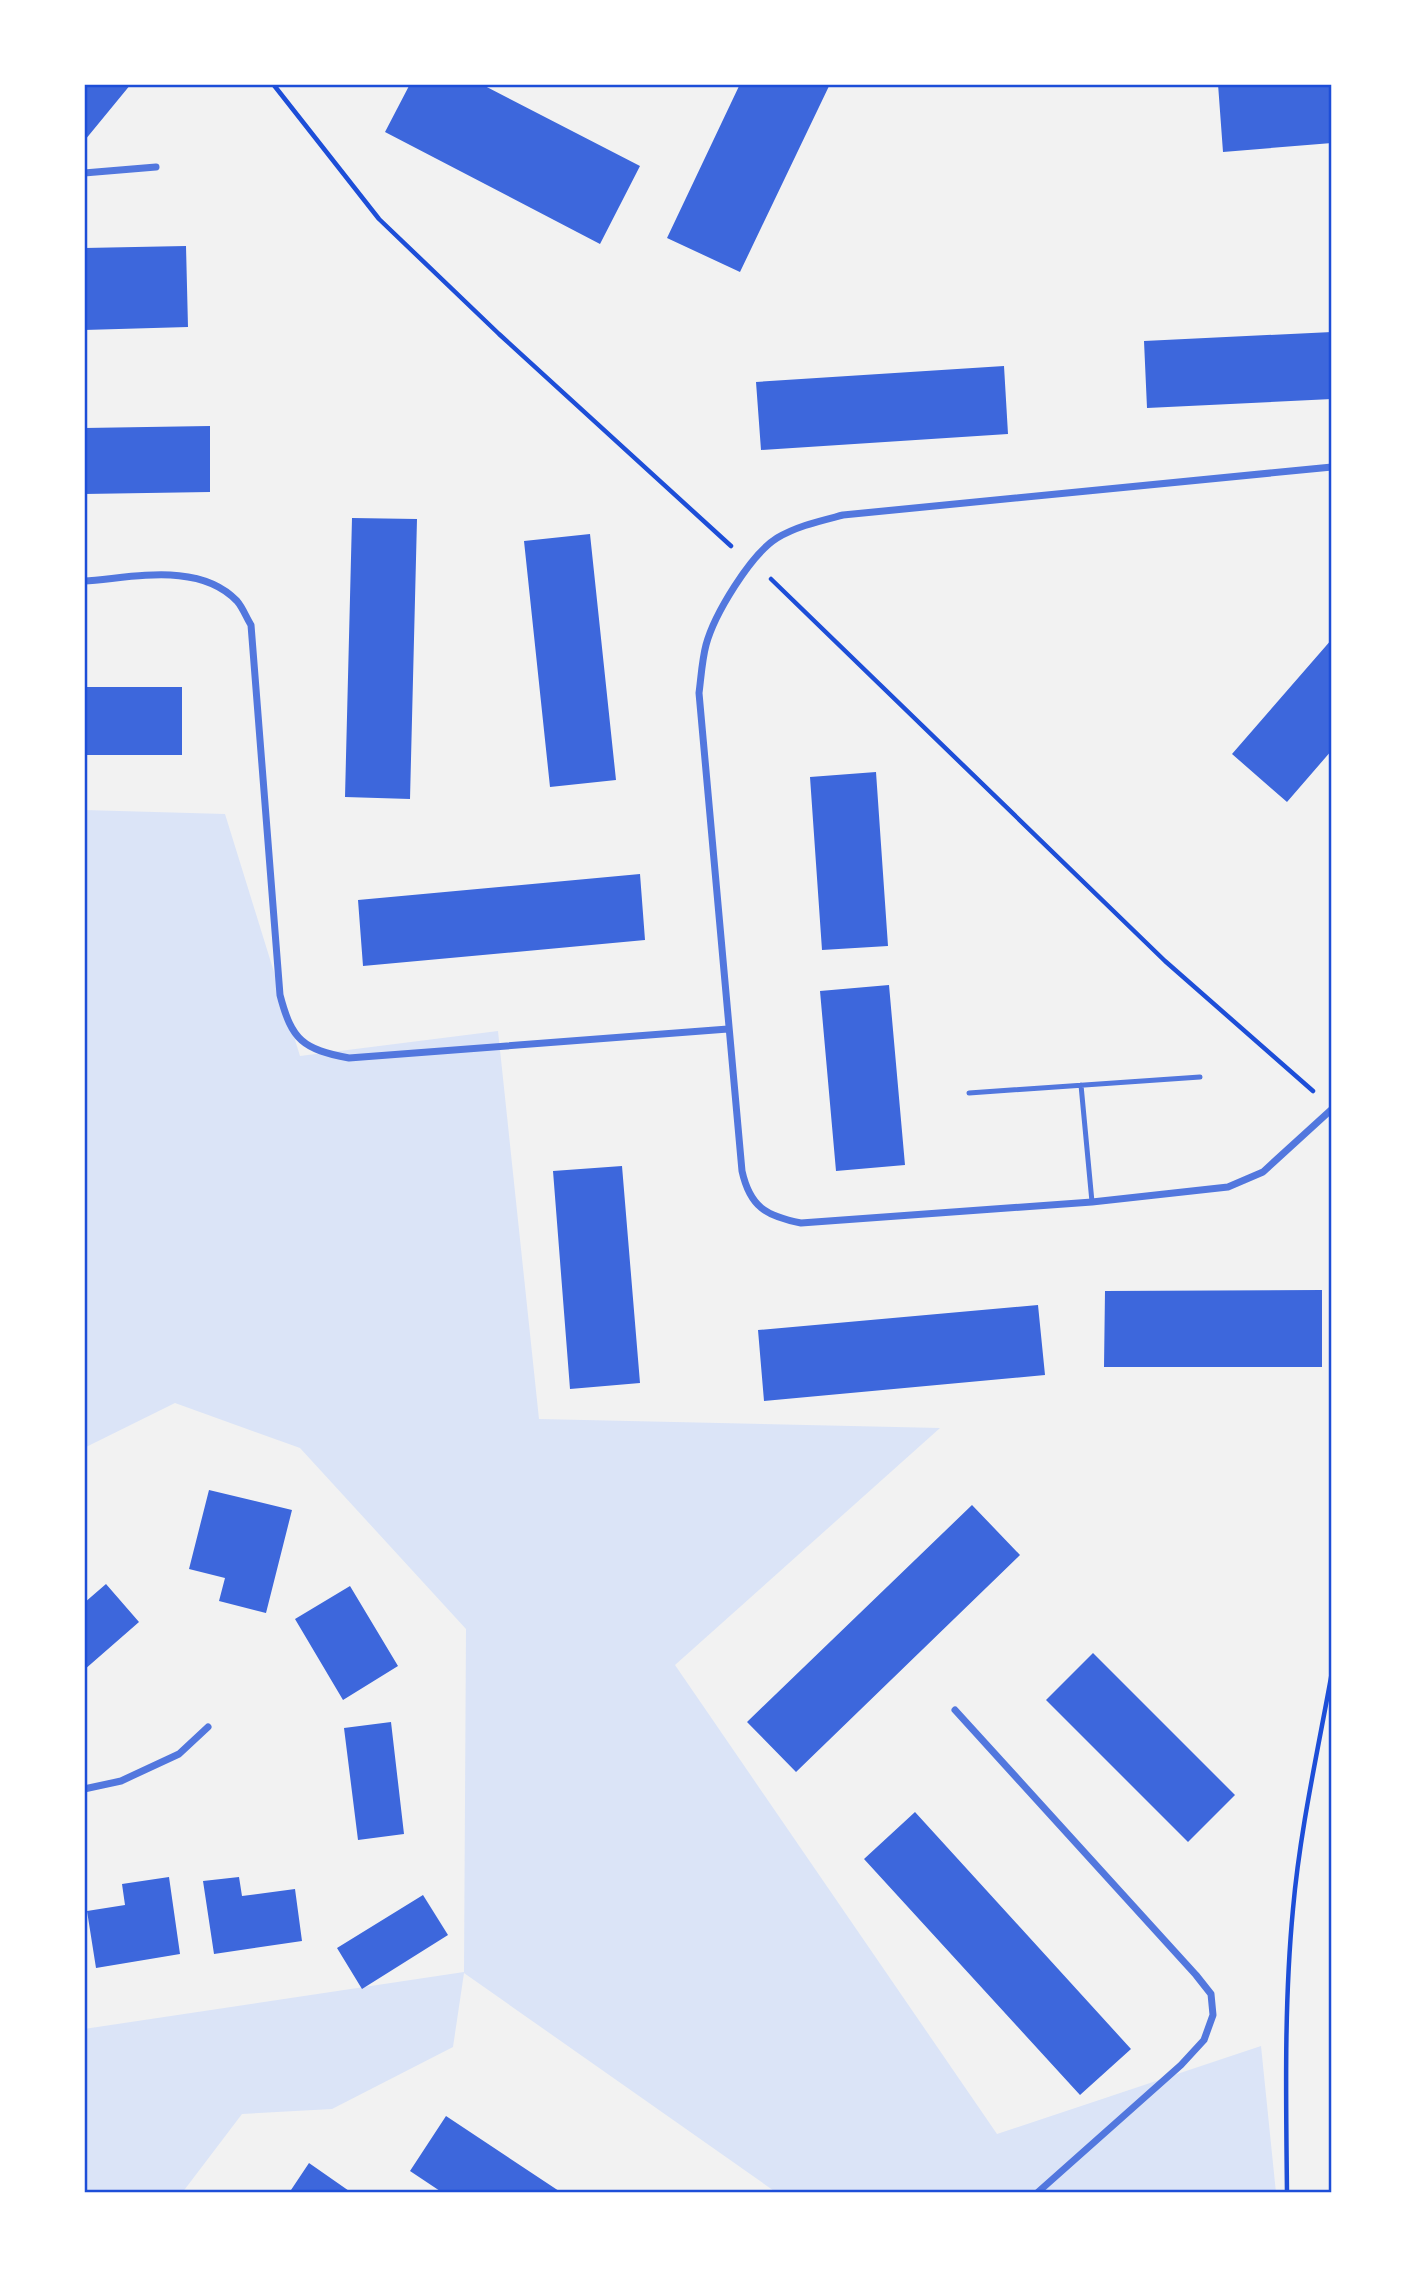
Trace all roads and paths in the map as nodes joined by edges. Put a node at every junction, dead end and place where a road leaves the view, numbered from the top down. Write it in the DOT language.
graph roads {
  1 [pos="273,84"];
  2 [pos="156,167"];
  3 [pos="84,173"];
  4 [pos="1332,467"];
  5 [pos="731,545"];
  6 [pos="771,579"];
  7 [pos="84,581"];
  8 [pos="728,1029"];
  9 [pos="1200,1077"];
  10 [pos="1082,1085"];
  11 [pos="1313,1091"];
  12 [pos="969,1093"];
  13 [pos="1332,1109"];
  14 [pos="1093,1202"];
  15 [pos="1332,1672"];
  16 [pos="955,1710"];
  17 [pos="208,1727"];
  18 [pos="84,1789"];
  19 [pos="1037,2193"];
  20 [pos="1287,2193"];
  1 -- 5 [label="path"];
  2 -- 3 [label="street"];
  4 -- 8 [label="street"];
  6 -- 11 [label="path"];
  7 -- 8 [label="street"];
  8 -- 14 [label="street"];
  9 -- 10 [label="lane"];
  10 -- 12 [label="lane"];
  10 -- 14 [label="lane"];
  13 -- 14 [label="street"];
  15 -- 20 [label="path"];
  16 -- 19 [label="street"];
  17 -- 18 [label="street"];
}
